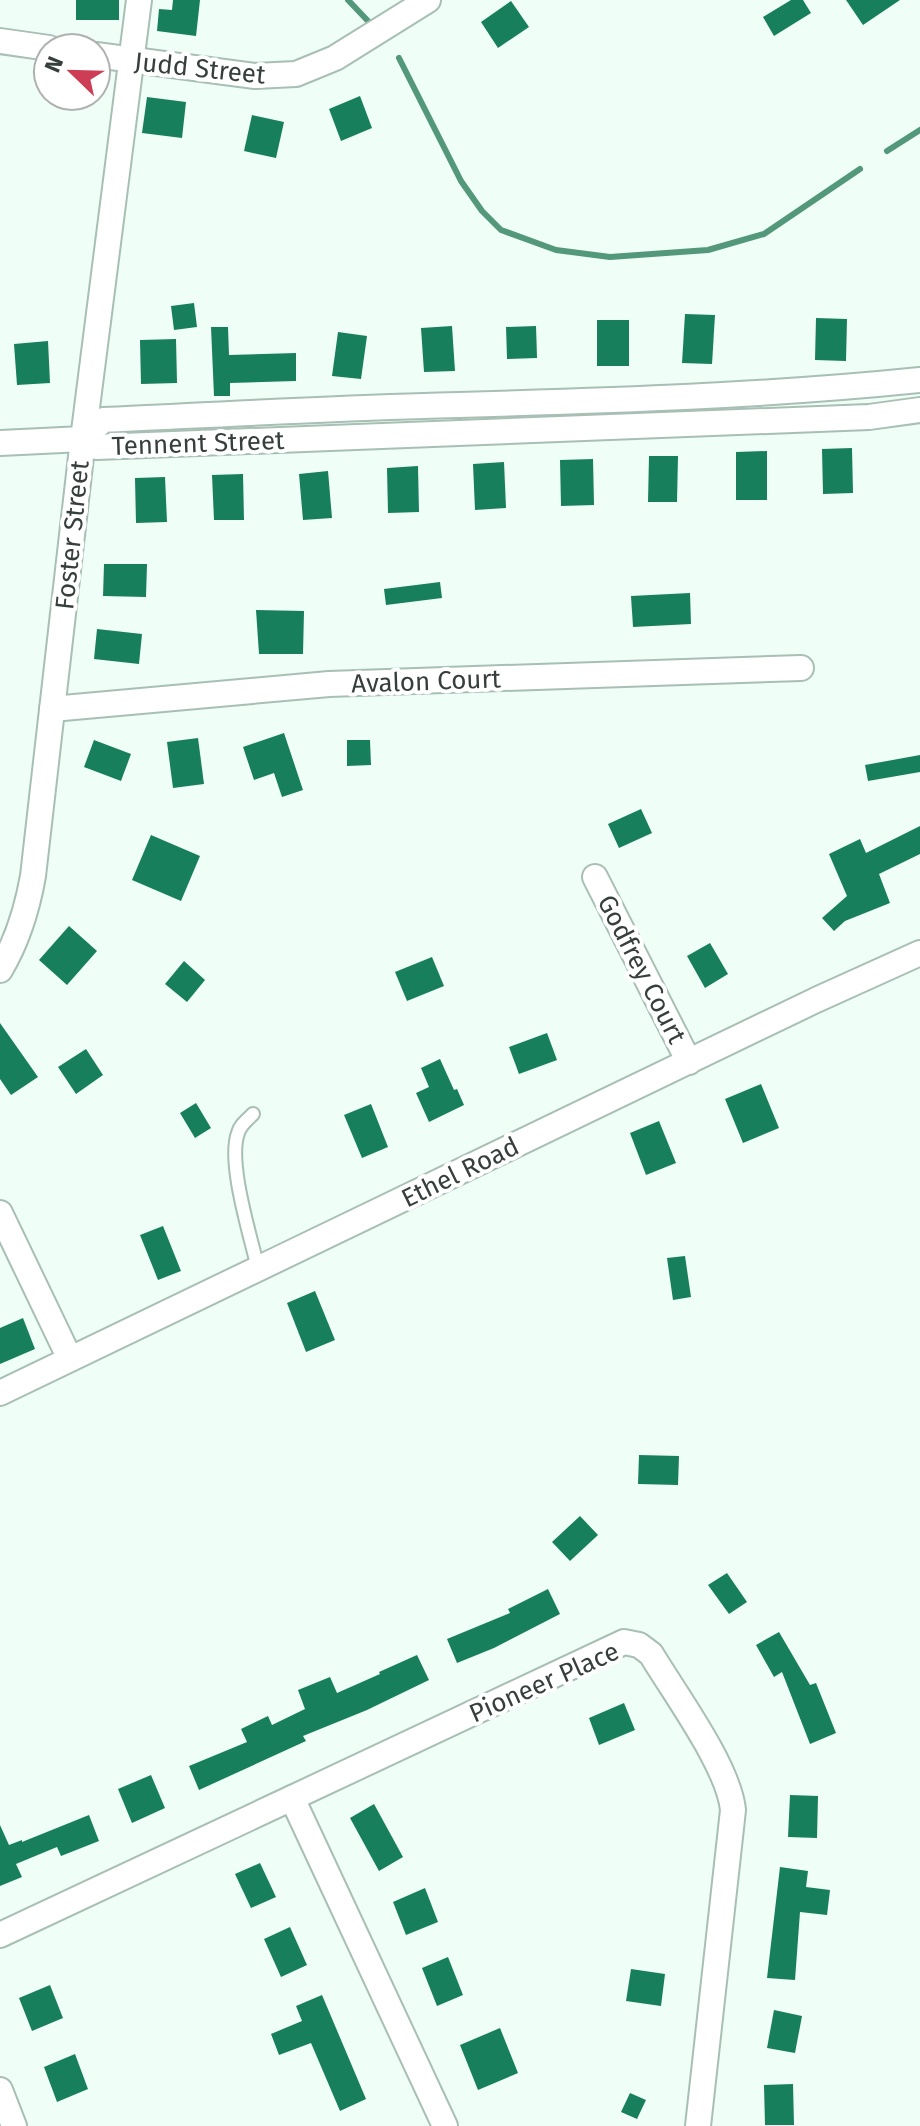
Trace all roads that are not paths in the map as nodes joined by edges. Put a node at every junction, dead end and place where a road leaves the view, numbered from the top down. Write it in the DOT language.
graph roads {
  1 [pos="139,0"];
  2 [pos="428,0"];
  3 [pos="0,41"];
  4 [pos="32,46"];
  5 [pos="112,57"];
  6 [pos="132,60"];
  7 [pos="920,380"];
  8 [pos="920,410"];
  9 [pos="83,439"];
  10 [pos="0,443"];
  11 [pos="801,668"];
  12 [pos="52,709"];
  13 [pos="595,877"];
  14 [pos="920,953"];
  15 [pos="0,970"];
  16 [pos="689,1062"];
  17 [pos="253,1114"];
  18 [pos="0,1213"];
  19 [pos="258,1269"];
  20 [pos="70,1359"];
  21 [pos="0,1393"];
  22 [pos="292,1798"];
  23 [pos="0,1935"];
  24 [pos="0,2090"];
  25 [pos="14,2126"];
  26 [pos="445,2126"];
  27 [pos="698,2126"];
  1 -- 6 [label="street, Foster Street"];
  2 -- 6 [label="street, Judd Street"];
  3 -- 4 [label="street"];
  5 -- 6 [label="street, Judd Street"];
  6 -- 9 [label="street, Foster Street"];
  7 -- 9 [label="street, Tennent Street"];
  8 -- 9 [label="street, Tennent Street"];
  9 -- 10 [label="street"];
  9 -- 12 [label="street, Foster Street"];
  11 -- 12 [label="street, Avalon Court"];
  12 -- 15 [label="street, Foster Street"];
  13 -- 16 [label="street, Godfrey Court"];
  14 -- 16 [label="street, Ethel Road"];
  16 -- 19 [label="street, Ethel Road"];
  17 -- 19 [label="lane"];
  18 -- 20 [label="street"];
  19 -- 20 [label="street, Ethel Road"];
  20 -- 21 [label="street, Ethel Road"];
  22 -- 23 [label="street, Pioneer Place"];
  22 -- 26 [label="street"];
  22 -- 27 [label="street, Pioneer Place"];
  24 -- 25 [label="street"];
}
